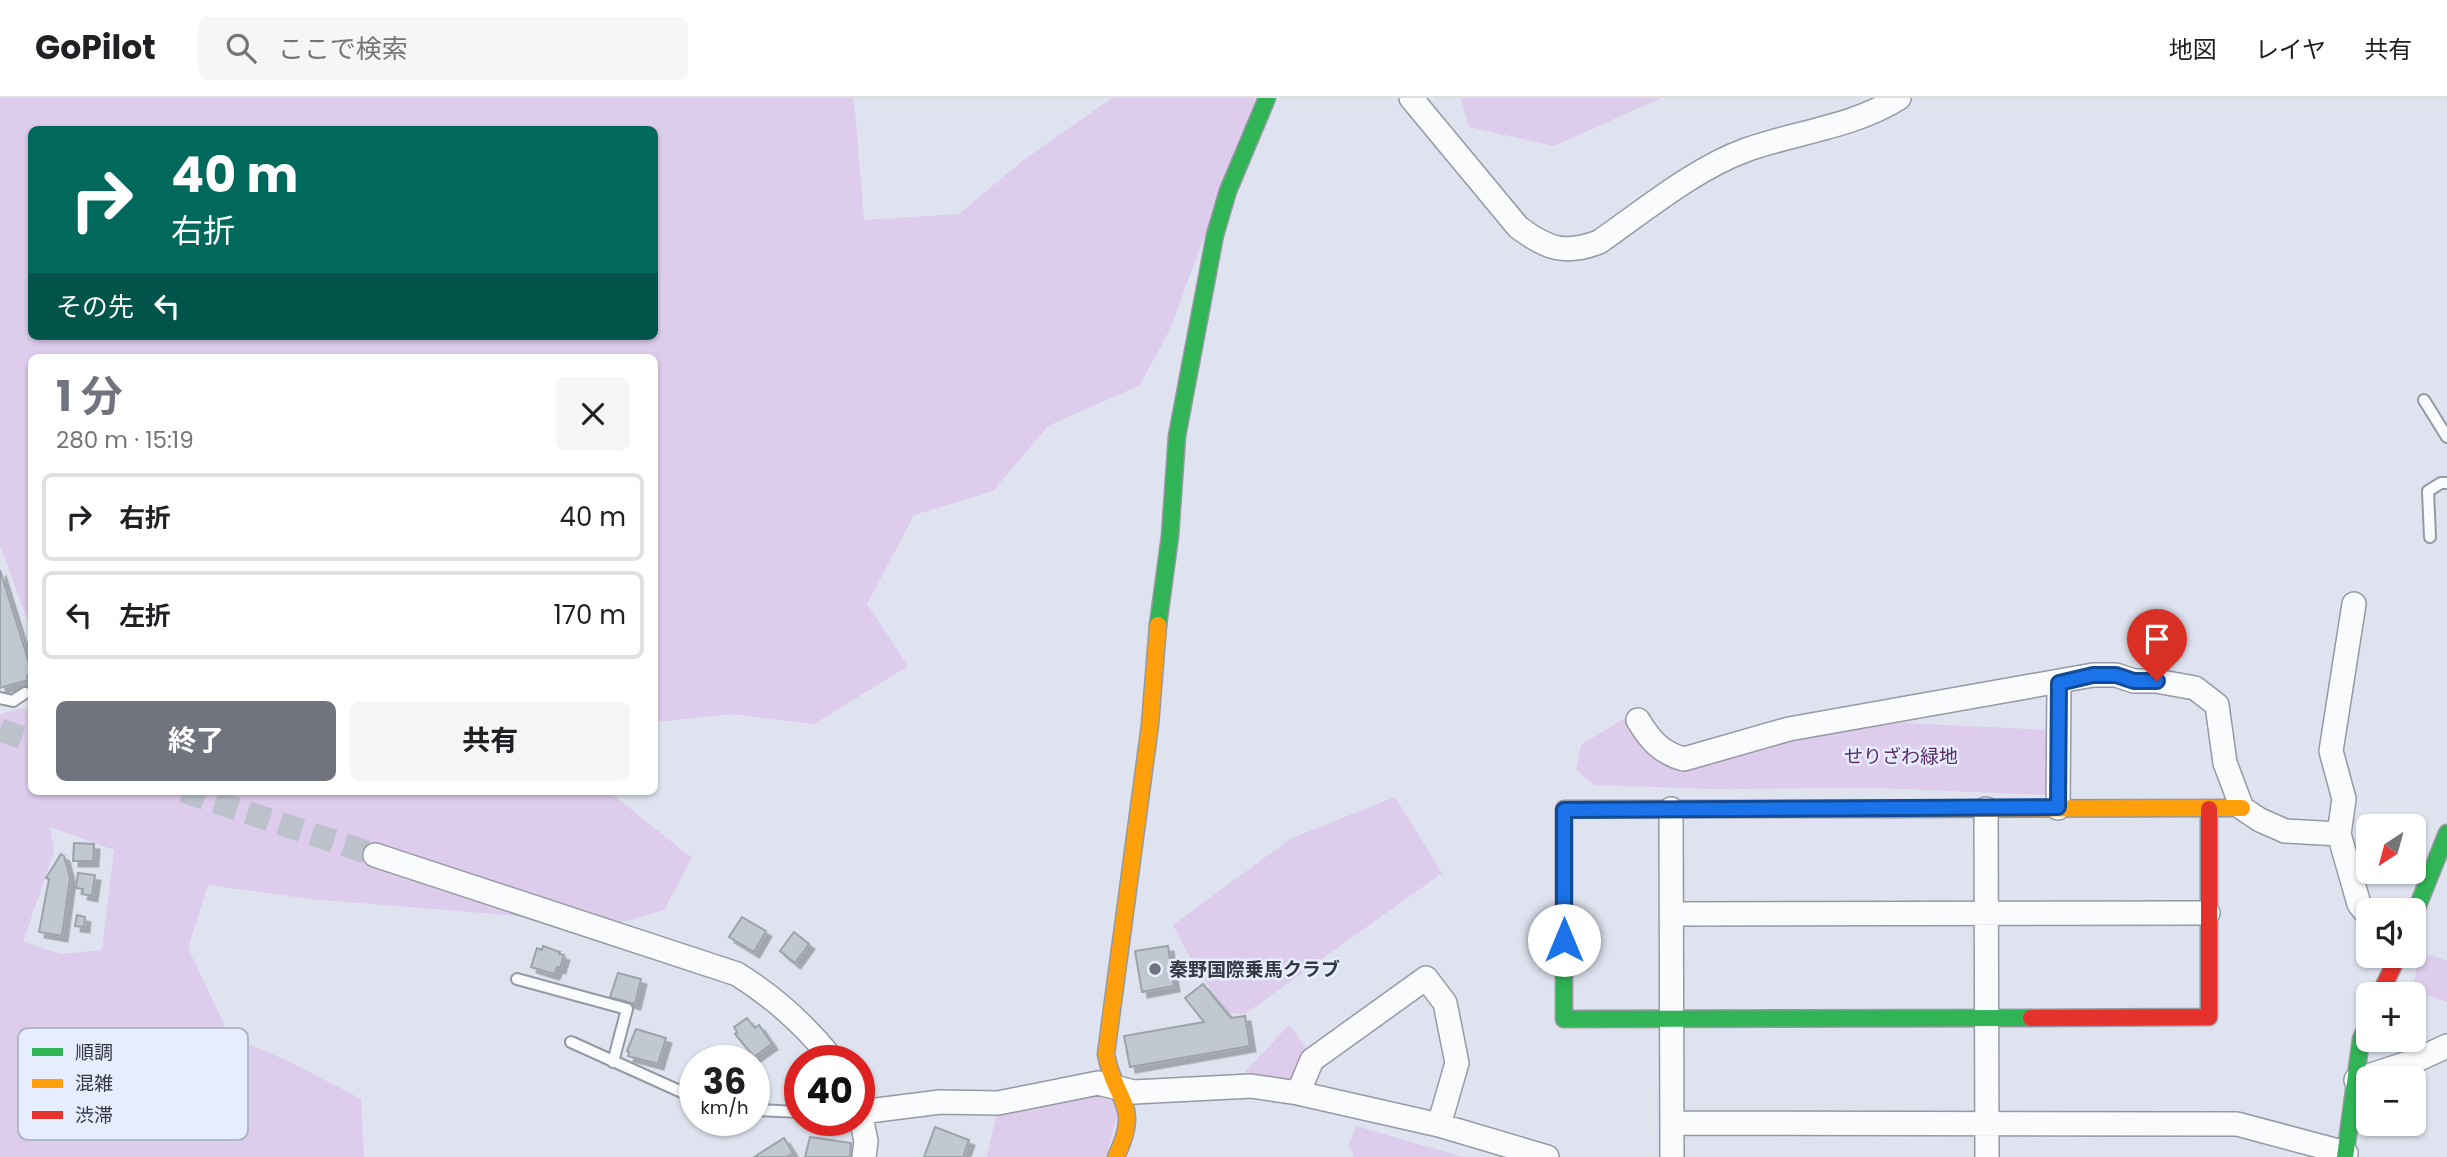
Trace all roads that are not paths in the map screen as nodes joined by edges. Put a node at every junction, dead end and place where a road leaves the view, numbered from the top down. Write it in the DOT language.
graph roads {
  1 [pos="1267,98"];
  2 [pos="1411,98"];
  3 [pos="1899,98"];
  4 [pos="2424,400"];
  5 [pos="2447,437"];
  6 [pos="2447,483"];
  7 [pos="2430,537"];
  8 [pos="2354,604"];
  9 [pos="2059,683"];
  10 [pos="25,693"];
  11 [pos="0,698"];
  12 [pos="1638,720"];
  13 [pos="2058,807"];
  14 [pos="2242,808"];
  15 [pos="1671,809"];
  16 [pos="1986,809"];
  17 [pos="2209,809"];
  18 [pos="2447,833"];
  19 [pos="2339,834"];
  20 [pos="375,855"];
  21 [pos="2357,898"];
  22 [pos="2421,898"];
  23 [pos="1986,913"];
  24 [pos="2208,913"];
  25 [pos="1673,914"];
  26 [pos="517,979"];
  27 [pos="1986,1018"];
  28 [pos="1671,1020"];
  29 [pos="571,1042"];
  30 [pos="821,1045"];
  31 [pos="2447,1046"];
  32 [pos="613,1062"];
  33 [pos="2399,1066"];
  34 [pos="2356,1080"];
  35 [pos="1118,1088"];
  36 [pos="679,1091"];
  37 [pos="1298,1093"];
  38 [pos="875,1111"];
  39 [pos="1673,1123"];
  40 [pos="1986,1124"];
  41 [pos="1438,1125"];
  42 [pos="865,1136"];
  43 [pos="2345,1155"];
  44 [pos="864,1157"];
  45 [pos="1116,1157"];
  46 [pos="1547,1157"];
  47 [pos="1672,1157"];
  48 [pos="1986,1157"];
  1 -- 35 [label="street"];
  2 -- 3 [label="street"];
  4 -- 5 [label="lane"];
  6 -- 7 [label="lane"];
  8 -- 19 [label="street"];
  9 -- 12 [label="street"];
  9 -- 13 [label="street"];
  9 -- 14 [label="street"];
  10 -- 11 [label="lane"];
  13 -- 16 [label="street"];
  13 -- 17 [label="street"];
  14 -- 17 [label="street"];
  14 -- 19 [label="street"];
  15 -- 16 [label="street"];
  15 -- 25 [label="street"];
  15 -- 28 [label="street"];
  16 -- 23 [label="street"];
  17 -- 24 [label="street"];
  18 -- 22 [label="street"];
  19 -- 21 [label="street"];
  20 -- 30 [label="street"];
  23 -- 24 [label="street"];
  23 -- 25 [label="street"];
  23 -- 27 [label="street"];
  24 -- 27 [label="street"];
  25 -- 28 [label="street"];
  26 -- 32 [label="lane"];
  27 -- 28 [label="street"];
  27 -- 40 [label="street"];
  28 -- 39 [label="street"];
  29 -- 32 [label="lane"];
  31 -- 33 [label="street"];
  32 -- 36 [label="lane"];
  34 -- 43 [label="street"];
  35 -- 37 [label="street"];
  35 -- 38 [label="street"];
  35 -- 45 [label="street"];
  37 -- 41 [label="street"];
  37 -- 41 [label="street"];
  39 -- 40 [label="street"];
  39 -- 47 [label="street"];
  40 -- 43 [label="street"];
  40 -- 48 [label="street"];
  41 -- 46 [label="street"];
  42 -- 44 [label="street"];
}
